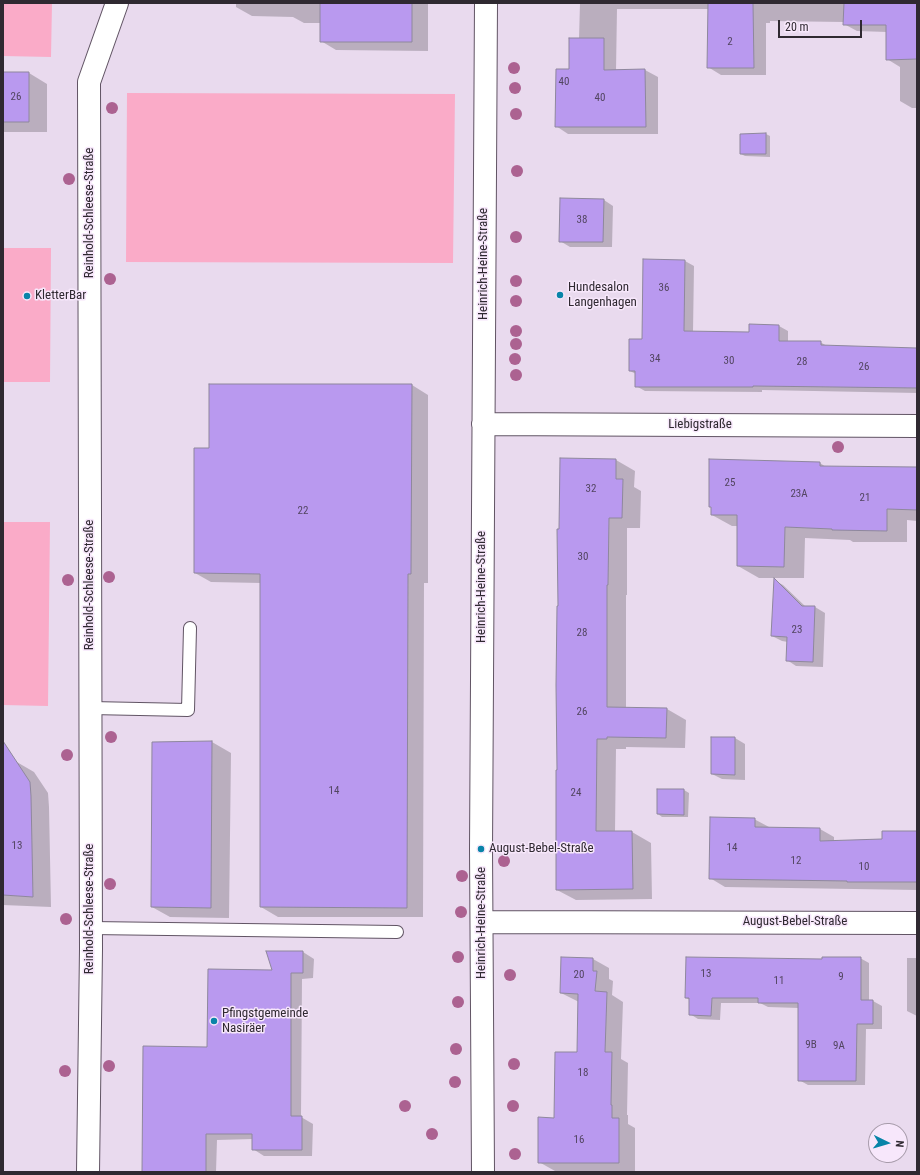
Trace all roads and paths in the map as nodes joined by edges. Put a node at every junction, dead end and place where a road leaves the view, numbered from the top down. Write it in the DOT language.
graph roads {
  1 [pos="117,3"];
  2 [pos="486,3"];
  3 [pos="483,424"];
  4 [pos="917,426"];
  5 [pos="190,628"];
  6 [pos="91,708"];
  7 [pos="482,922"];
  8 [pos="917,923"];
  9 [pos="90,928"];
  10 [pos="397,932"];
  11 [pos="88,1172"];
  12 [pos="483,1172"];
  1 -- 6 [label="street, Reinhold-Schleese-Straße"];
  2 -- 3 [label="street, Heinrich-Heine-Straße"];
  3 -- 4 [label="street, Liebigstraße"];
  3 -- 7 [label="street, Heinrich-Heine-Straße"];
  5 -- 6 [label="lane"];
  6 -- 9 [label="street, Reinhold-Schleese-Straße"];
  7 -- 8 [label="street, August-Bebel-Straße"];
  7 -- 12 [label="street, Heinrich-Heine-Straße"];
  9 -- 10 [label="lane"];
  9 -- 11 [label="street, Reinhold-Schleese-Straße"];
}
